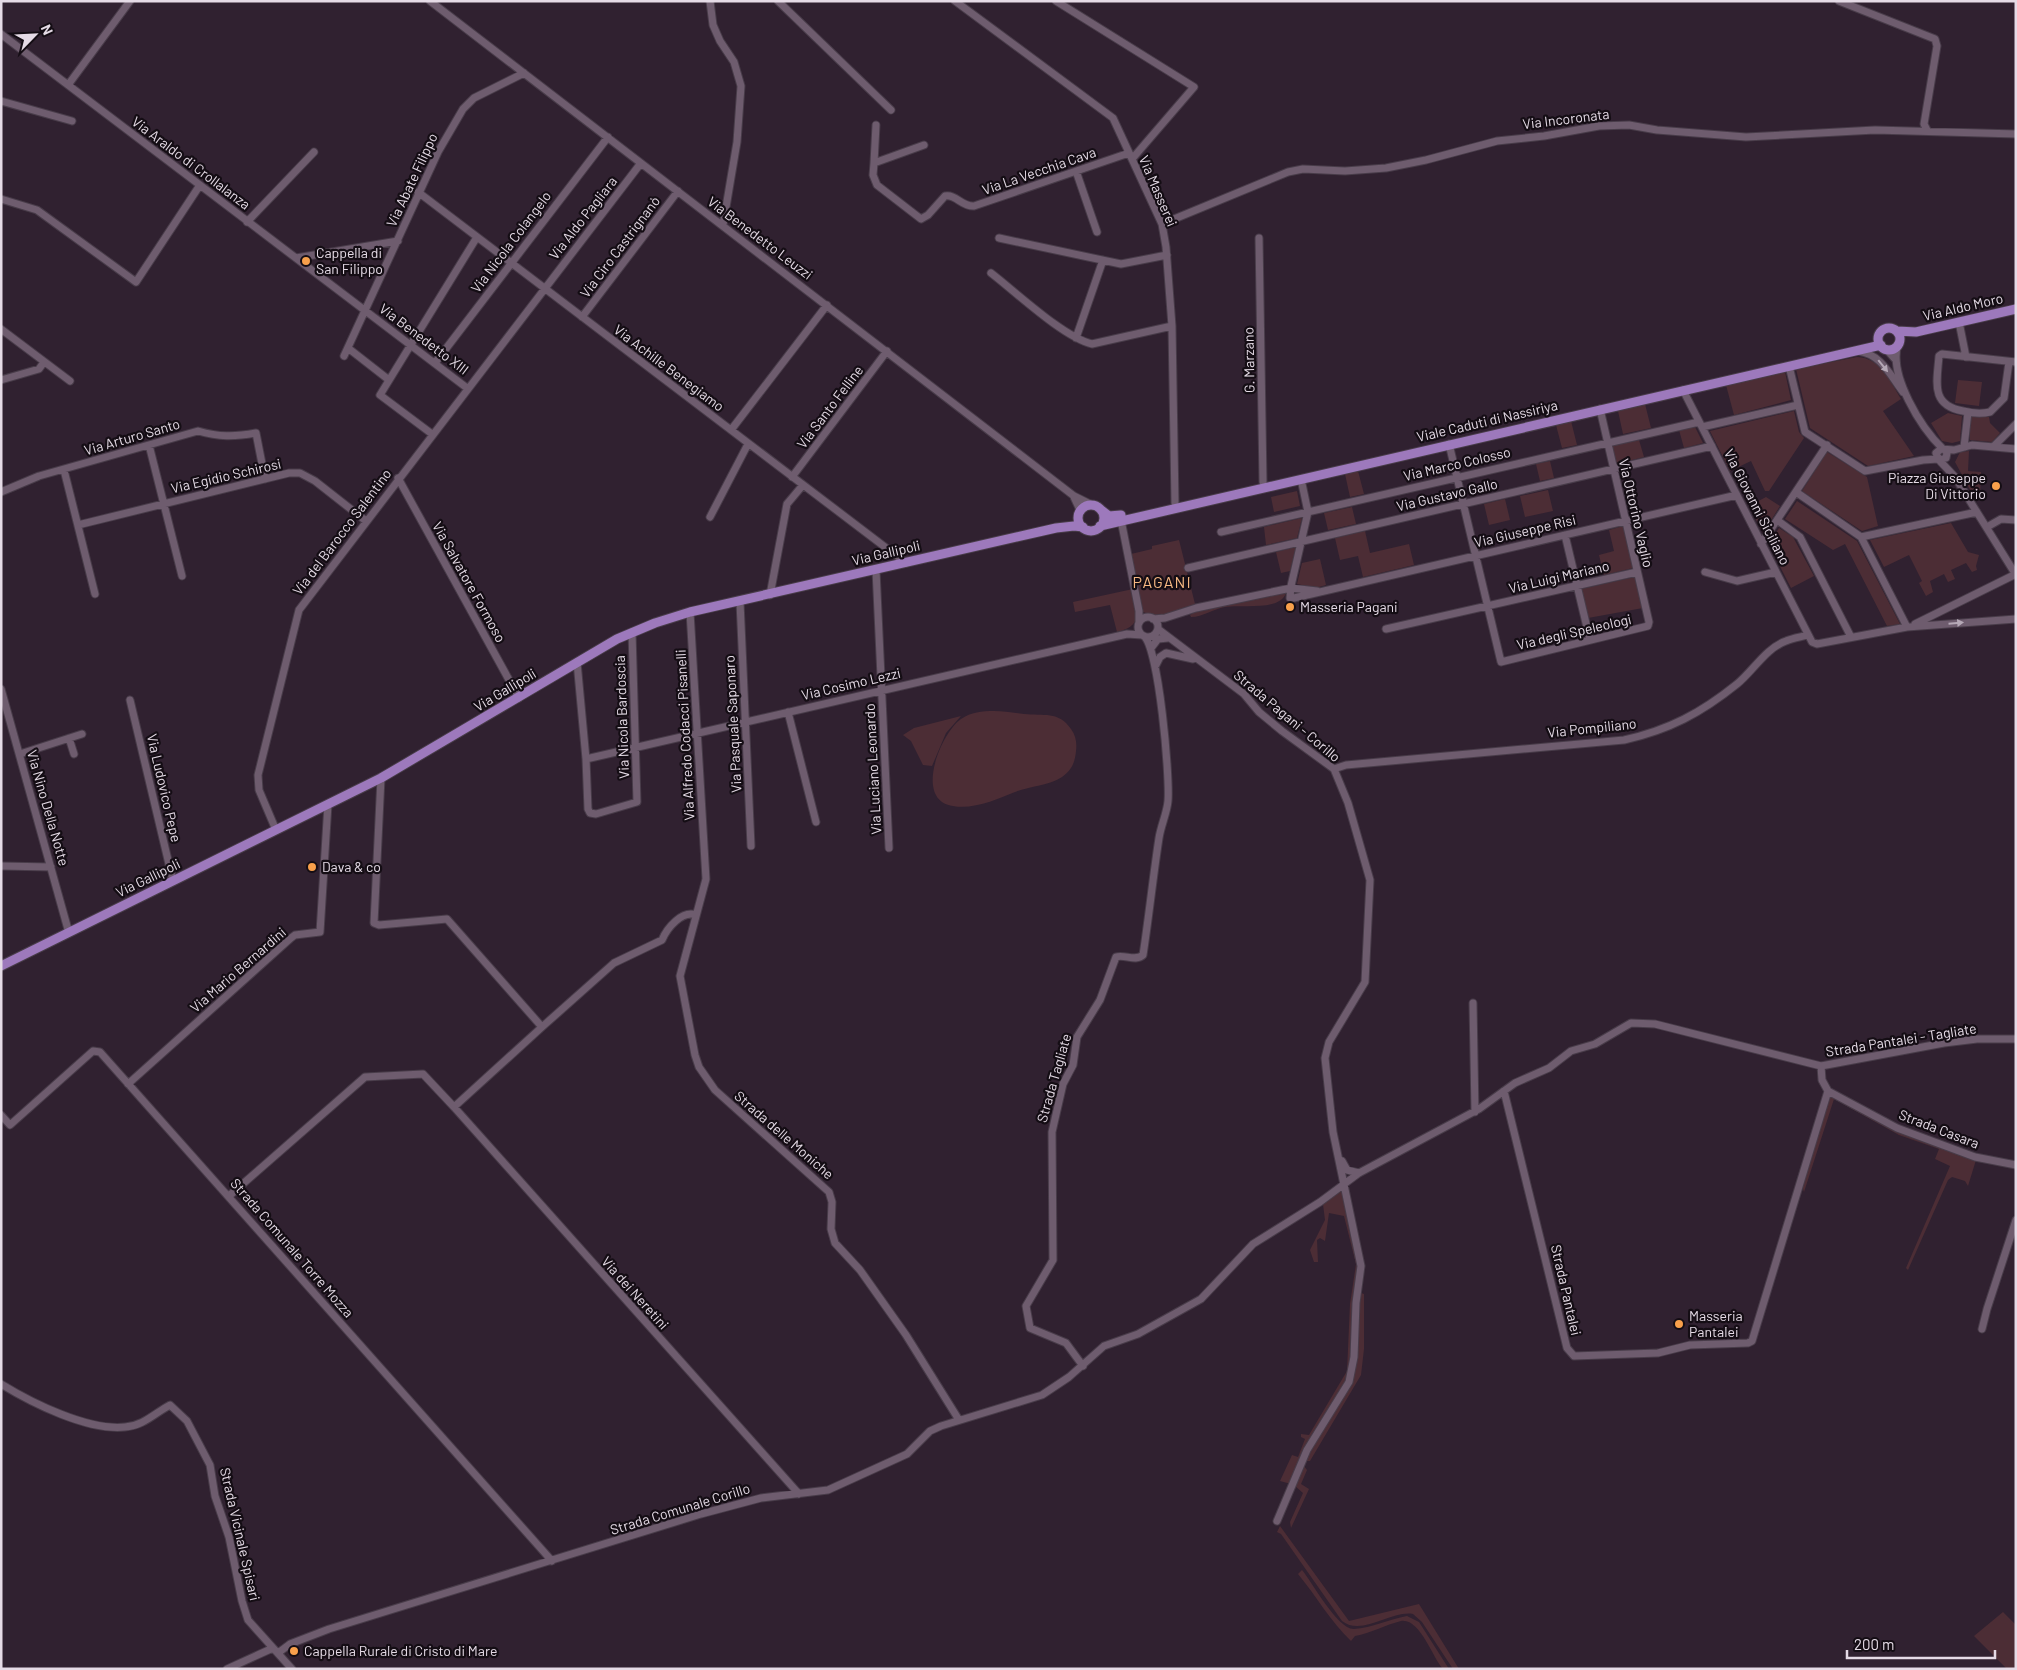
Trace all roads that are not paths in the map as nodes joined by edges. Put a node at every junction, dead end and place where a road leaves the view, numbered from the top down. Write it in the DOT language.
graph roads {
  1 [pos="130,1"];
  2 [pos="430,1"];
  3 [pos="710,1"];
  4 [pos="778,1"];
  5 [pos="955,1"];
  6 [pos="1056,1"];
  7 [pos="1840,1"];
  8 [pos="1,34"];
  9 [pos="524,73"];
  10 [pos="68,85"];
  11 [pos="1,101"];
  12 [pos="891,110"];
  13 [pos="72,121"];
  14 [pos="876,125"];
  15 [pos="1927,130"];
  16 [pos="2016,134"];
  17 [pos="608,137"];
  18 [pos="924,145"];
  19 [pos="314,152"];
  20 [pos="1130,156"];
  21 [pos="641,163"];
  22 [pos="874,163"];
  23 [pos="1076,171"];
  24 [pos="200,185"];
  25 [pos="678,191"];
  26 [pos="418,192"];
  27 [pos="1,198"];
  28 [pos="247,222"];
  29 [pos="1162,224"];
  30 [pos="722,225"];
  31 [pos="1097,232"];
  32 [pos="477,237"];
  33 [pos="999,238"];
  34 [pos="1259,238"];
  35 [pos="398,241"];
  36 [pos="1167,255"];
  37 [pos="296,258"];
  38 [pos="1103,260"];
  39 [pos="511,263"];
  40 [pos="991,273"];
  41 [pos="544,288"];
  42 [pos="827,305"];
  43 [pos="2016,309"];
  44 [pos="365,311"];
  45 [pos="582,318"];
  46 [pos="1958,322"];
  47 [pos="1172,326"];
  48 [pos="1,328"];
  49 [pos="1897,331"];
  50 [pos="1916,332"];
  51 [pos="1076,338"];
  52 [pos="1899,343"];
  53 [pos="1882,344"];
  54 [pos="411,345"];
  55 [pos="348,348"];
  56 [pos="887,351"];
  57 [pos="1852,351"];
  58 [pos="344,356"];
  59 [pos="1966,357"];
  60 [pos="1895,359"];
  61 [pos="44,362"];
  62 [pos="2012,362"];
  63 [pos="435,363"];
  64 [pos="1789,366"];
  65 [pos="1,380"];
  66 [pos="389,380"];
  67 [pos="70,382"];
  68 [pos="467,388"];
  69 [pos="1683,390"];
  70 [pos="1905,395"];
  71 [pos="1798,405"];
  72 [pos="1600,409"];
  73 [pos="1968,412"];
  74 [pos="2016,424"];
  75 [pos="1701,425"];
  76 [pos="1924,425"];
  77 [pos="731,430"];
  78 [pos="432,434"];
  79 [pos="1608,442"];
  80 [pos="748,444"];
  81 [pos="1449,444"];
  82 [pos="1827,445"];
  83 [pos="1712,446"];
  84 [pos="1994,446"];
  85 [pos="149,447"];
  86 [pos="1964,447"];
  87 [pos="2016,449"];
  88 [pos="1947,452"];
  89 [pos="1937,456"];
  90 [pos="1613,469"];
  91 [pos="64,470"];
  92 [pos="792,477"];
  93 [pos="1457,477"];
  94 [pos="1955,477"];
  95 [pos="398,478"];
  96 [pos="265,479"];
  97 [pos="1301,479"];
  98 [pos="1263,482"];
  99 [pos="803,486"];
  100 [pos="1,492"];
  101 [pos="1796,492"];
  102 [pos="1736,495"];
  103 [pos="1074,496"];
  104 [pos="164,503"];
  105 [pos="1175,503"];
  106 [pos="1463,504"];
  107 [pos="1096,507"];
  108 [pos="1079,512"];
  109 [pos="1308,512"];
  110 [pos="1977,512"];
  111 [pos="710,517"];
  112 [pos="1121,520"];
  113 [pos="1777,520"];
  114 [pos="2016,520"];
  115 [pos="366,521"];
  116 [pos="1625,521"];
  117 [pos="78,525"];
  118 [pos="1100,526"];
  119 [pos="1987,527"];
  120 [pos="1056,528"];
  121 [pos="1083,528"];
  122 [pos="1221,532"];
  123 [pos="1565,535"];
  124 [pos="1862,537"];
  125 [pos="1302,542"];
  126 [pos="1761,544"];
  127 [pos="1476,555"];
  128 [pos="906,563"];
  129 [pos="1188,568"];
  130 [pos="876,570"];
  131 [pos="1637,572"];
  132 [pos="1705,572"];
  133 [pos="1776,572"];
  134 [pos="2016,574"];
  135 [pos="182,576"];
  136 [pos="1577,586"];
  137 [pos="1290,588"];
  138 [pos="1320,592"];
  139 [pos="95,594"];
  140 [pos="770,595"];
  141 [pos="740,602"];
  142 [pos="1488,607"];
  143 [pos="690,612"];
  144 [pos="1169,618"];
  145 [pos="1153,619"];
  146 [pos="2016,619"];
  147 [pos="1141,622"];
  148 [pos="1649,622"];
  149 [pos="1907,627"];
  150 [pos="1158,628"];
  151 [pos="1386,629"];
  152 [pos="632,632"];
  153 [pos="1121,634"];
  154 [pos="1808,635"];
  155 [pos="1143,636"];
  156 [pos="1153,636"];
  157 [pos="1851,636"];
  158 [pos="1168,638"];
  159 [pos="1590,640"];
  160 [pos="1151,648"];
  161 [pos="1196,660"];
  162 [pos="578,662"];
  163 [pos="1156,664"];
  164 [pos="1,689"];
  165 [pos="882,690"];
  166 [pos="518,698"];
  167 [pos="130,700"];
  168 [pos="788,712"];
  169 [pos="746,722"];
  170 [pos="82,734"];
  171 [pos="696,734"];
  172 [pos="69,738"];
  173 [pos="636,748"];
  174 [pos="20,754"];
  175 [pos="74,754"];
  176 [pos="586,759"];
  177 [pos="1334,769"];
  178 [pos="381,778"];
  179 [pos="328,804"];
  180 [pos="816,822"];
  181 [pos="276,830"];
  182 [pos="751,846"];
  183 [pos="889,848"];
  184 [pos="1,866"];
  185 [pos="51,867"];
  186 [pos="173,881"];
  187 [pos="696,914"];
  188 [pos="69,933"];
  189 [pos="1,966"];
  190 [pos="1473,1003"];
  191 [pos="542,1027"];
  192 [pos="2016,1039"];
  193 [pos="1820,1066"];
  194 [pos="128,1084"];
  195 [pos="1504,1091"];
  196 [pos="1828,1091"];
  197 [pos="454,1107"];
  198 [pos="1475,1112"];
  199 [pos="1,1115"];
  200 [pos="1337,1152"];
  201 [pos="2016,1165"];
  202 [pos="1359,1173"];
  203 [pos="1344,1183"];
  204 [pos="229,1196"];
  205 [pos="2016,1220"];
  206 [pos="1982,1329"];
  207 [pos="1083,1366"];
  208 [pos="1,1384"];
  209 [pos="959,1420"];
  210 [pos="799,1494"];
  211 [pos="1277,1522"];
  212 [pos="552,1561"];
  213 [pos="275,1651"];
  214 [pos="227,1669"];
  215 [pos="292,1669"];
  1 -- 10 [label="street"];
  2 -- 9 [label="street, Via Benedetto Leuzzi"];
  3 -- 30 [label="street"];
  4 -- 12 [label="street"];
  5 -- 20 [label="street, Via Masserei"];
  6 -- 20 [label="street"];
  7 -- 15 [label="street"];
  8 -- 10 [label="street, Via Araldo di Crollalanza"];
  9 -- 17 [label="street, Via Benedetto Leuzzi"];
  9 -- 26 [label="street, Via Abate Filippo"];
  10 -- 24 [label="street, Via Araldo di Crollalanza"];
  11 -- 13 [label="street"];
  14 -- 22 [label="street"];
  15 -- 16 [label="street, Via Incoronata"];
  15 -- 29 [label="street, Via Incoronata"];
  17 -- 21 [label="street, Via Benedetto Leuzzi"];
  17 -- 39 [label="street, Via Nicola Colangelo"];
  18 -- 22 [label="street"];
  19 -- 28 [label="street"];
  20 -- 23 [label="street, Via La Vecchia Cava"];
  20 -- 29 [label="street, Via Masserei"];
  21 -- 25 [label="street, Via Benedetto Leuzzi"];
  21 -- 41 [label="street, Via Aldo Pagliara"];
  22 -- 23 [label="street, Via La Vecchia Cava"];
  23 -- 31 [label="street"];
  24 -- 27 [label="street"];
  24 -- 28 [label="street, Via Araldo di Crollalanza"];
  25 -- 30 [label="street, Via Benedetto Leuzzi"];
  25 -- 45 [label="street, Via Ciro Castrignanò"];
  26 -- 32 [label="street, Via Achille Benegiamo"];
  26 -- 35 [label="street, Via Abate Filippo"];
  28 -- 37 [label="street, Via Araldo di Crollalanza"];
  29 -- 36 [label="street, Via Masserei"];
  30 -- 42 [label="street, Via Benedetto Leuzzi"];
  32 -- 39 [label="street, Via Achille Benegiamo"];
  32 -- 54 [label="street"];
  33 -- 38 [label="street"];
  34 -- 98 [label="street, G. Marzano"];
  35 -- 37 [label="street"];
  35 -- 44 [label="street, Via Abate Filippo"];
  36 -- 38 [label="street"];
  36 -- 47 [label="street, Via Masserei"];
  37 -- 44 [label="street, Via Araldo di Crollalanza"];
  38 -- 51 [label="street"];
  39 -- 41 [label="street, Via Achille Benegiamo"];
  39 -- 63 [label="street, Via Nicola Colangelo"];
  40 -- 51 [label="street"];
  41 -- 45 [label="street, Via Achille Benegiamo"];
  41 -- 68 [label="street, Via del Barocco Salentino"];
  42 -- 56 [label="street, Via Benedetto Leuzzi"];
  42 -- 77 [label="street"];
  43 -- 46 [label="main road, Via Aldo Moro"];
  44 -- 54 [label="street, Via Benedetto XIII"];
  44 -- 55 [label="street, Via Abate Filippo"];
  45 -- 77 [label="street, Via Achille Benegiamo"];
  46 -- 50 [label="main road, Via Aldo Moro"];
  46 -- 59 [label="street"];
  47 -- 51 [label="street"];
  47 -- 105 [label="street, Via Masserei"];
  48 -- 61 [label="street"];
  49 -- 50 [label="main road, Via Aldo Moro"];
  49 -- 52 [label="main road"];
  49 -- 53 [label="main road"];
  50 -- 52 [label="main road, Via Aldo Moro"];
  52 -- 53 [label="main road"];
  52 -- 60 [label="street"];
  53 -- 57 [label="main road, Viale Caduti di Nassiriya"];
  53 -- 60 [label="street"];
  53 -- 98 [label="main road, Viale Caduti di Nassiriya"];
  54 -- 63 [label="street, Via Benedetto XIII"];
  54 -- 66 [label="street"];
  55 -- 58 [label="street, Via Abate Filippo"];
  55 -- 66 [label="street"];
  56 -- 92 [label="street, Via Santo Felline"];
  56 -- 103 [label="street, Via Benedetto Leuzzi"];
  57 -- 64 [label="main road, Viale Caduti di Nassiriya"];
  57 -- 70 [label="street, one-way"];
  59 -- 62 [label="street"];
  59 -- 73 [label="street"];
  60 -- 70 [label="street"];
  61 -- 65 [label="street"];
  61 -- 67 [label="street"];
  62 -- 73 [label="street"];
  63 -- 68 [label="street, Via Benedetto XIII"];
  64 -- 69 [label="main road, Viale Caduti di Nassiriya"];
  64 -- 71 [label="street"];
  66 -- 78 [label="street"];
  68 -- 78 [label="street, Via del Barocco Salentino"];
  69 -- 72 [label="main road, Viale Caduti di Nassiriya"];
  69 -- 75 [label="street, Via Giovanni Siciliano"];
  70 -- 76 [label="street"];
  71 -- 75 [label="street, Via Marco Colosso"];
  71 -- 82 [label="street"];
  72 -- 79 [label="street, Via Ottorino Vaglio"];
  72 -- 81 [label="main road, Viale Caduti di Nassiriya"];
  73 -- 86 [label="street"];
  74 -- 84 [label="street"];
  75 -- 79 [label="street, Via Marco Colosso"];
  75 -- 83 [label="street, Via Giovanni Siciliano"];
  76 -- 88 [label="street"];
  76 -- 89 [label="street"];
  77 -- 80 [label="street, Via Achille Benegiamo"];
  78 -- 95 [label="street, Via del Barocco Salentino"];
  79 -- 90 [label="street, Via Ottorino Vaglio"];
  79 -- 93 [label="street, Via Marco Colosso"];
  80 -- 92 [label="street, Via Achille Benegiamo"];
  80 -- 111 [label="street"];
  81 -- 93 [label="street"];
  81 -- 97 [label="main road, Viale Caduti di Nassiriya"];
  82 -- 89 [label="street"];
  82 -- 101 [label="street"];
  83 -- 90 [label="street, Via Gustavo Gallo"];
  83 -- 102 [label="street, Via Giovanni Siciliano"];
  84 -- 86 [label="street"];
  84 -- 87 [label="street"];
  85 -- 91 [label="street, Via Arturo Santo"];
  85 -- 96 [label="street, Via Arturo Santo"];
  85 -- 104 [label="street"];
  86 -- 88 [label="street"];
  88 -- 89 [label="street"];
  88 -- 89 [label="street"];
  88 -- 94 [label="street"];
  89 -- 94 [label="street"];
  90 -- 106 [label="street, Via Gustavo Gallo"];
  90 -- 116 [label="street, Via Ottorino Vaglio"];
  91 -- 100 [label="street, Via Arturo Santo"];
  91 -- 117 [label="street"];
  92 -- 99 [label="street, Via Achille Benegiamo"];
  93 -- 106 [label="street"];
  93 -- 109 [label="street, Via Marco Colosso"];
  94 -- 110 [label="street"];
  95 -- 115 [label="street, Via del Barocco Salentino"];
  95 -- 166 [label="street, Via Salvatore Formoso"];
  96 -- 104 [label="street, Via Egidio Schirosi"];
  96 -- 115 [label="street, Via Egidio Schirosi"];
  97 -- 109 [label="street"];
  97 -- 112 [label="main road, Viale Caduti di Nassiriya"];
  98 -- 105 [label="main road, Viale Caduti di Nassiriya"];
  99 -- 128 [label="street, Via Achille Benegiamo"];
  99 -- 140 [label="street"];
  101 -- 113 [label="street"];
  101 -- 124 [label="street"];
  102 -- 116 [label="street, Via Giuseppe Risi"];
  102 -- 126 [label="street, Via Giovanni Siciliano"];
  103 -- 107 [label="street, Via Benedetto Leuzzi"];
  103 -- 108 [label="street, Via Benedetto Leuzzi"];
  104 -- 117 [label="street, Via Egidio Schirosi"];
  104 -- 135 [label="street"];
  105 -- 107 [label="main road, Viale Caduti di Nassiriya"];
  106 -- 125 [label="street, Via Gustavo Gallo"];
  106 -- 127 [label="street"];
  107 -- 108 [label="main road, Via Gallipoli"];
  107 -- 118 [label="main road"];
  108 -- 120 [label="main road, Via Gallipoli"];
  108 -- 121 [label="main road"];
  109 -- 122 [label="street, Via Marco Colosso"];
  109 -- 125 [label="street"];
  110 -- 119 [label="street"];
  110 -- 124 [label="street"];
  112 -- 118 [label="main road, Viale Caduti di Nassiriya"];
  112 -- 147 [label="street"];
  113 -- 126 [label="street"];
  113 -- 157 [label="street"];
  114 -- 119 [label="street"];
  115 -- 181 [label="street, Via del Barocco Salentino"];
  116 -- 123 [label="street, Via Giuseppe Risi"];
  116 -- 131 [label="street, Via Ottorino Vaglio"];
  117 -- 139 [label="street"];
  118 -- 121 [label="main road, Via Gallipoli"];
  119 -- 134 [label="street"];
  120 -- 121 [label="main road, Via Gallipoli"];
  120 -- 128 [label="main road, Via Gallipoli"];
  123 -- 127 [label="street, Via Giuseppe Risi"];
  123 -- 136 [label="street"];
  124 -- 149 [label="street"];
  125 -- 129 [label="street, Via Gustavo Gallo"];
  125 -- 137 [label="street"];
  126 -- 133 [label="street, Via Giovanni Siciliano"];
  127 -- 138 [label="street, Via Giuseppe Risi"];
  127 -- 142 [label="street"];
  128 -- 130 [label="main road, Via Gallipoli"];
  130 -- 140 [label="main road, Via Gallipoli"];
  130 -- 165 [label="street, Via Luciano Leonardo"];
  131 -- 136 [label="street, Via Luigi Mariano"];
  131 -- 148 [label="street, Via Ottorino Vaglio"];
  132 -- 133 [label="street"];
  133 -- 154 [label="street, Via Giovanni Siciliano"];
  134 -- 149 [label="street"];
  136 -- 142 [label="street, Via Luigi Mariano"];
  136 -- 159 [label="street"];
  137 -- 138 [label="street, Via Giuseppe Risi"];
  137 -- 138 [label="street, Via Giuseppe Risi"];
  137 -- 144 [label="street, Via Giuseppe Risi"];
  140 -- 141 [label="main road, Via Gallipoli"];
  141 -- 143 [label="main road, Via Gallipoli"];
  141 -- 169 [label="street, Via Pasquale Saponaro"];
  142 -- 151 [label="street, Via Luigi Mariano"];
  142 -- 159 [label="street, Via degli Speleologi"];
  143 -- 152 [label="main road, Via Gallipoli"];
  143 -- 171 [label="street, Via Alfredo Codacci Pisanelli"];
  144 -- 145 [label="street, Via Giuseppe Risi"];
  144 -- 150 [label="street, Via Giuseppe Risi"];
  145 -- 147 [label="street"];
  145 -- 150 [label="street, Strada Pagani - Corillo"];
  149 -- 146 [label="street, one-way"];
  147 -- 153 [label="street, Via Cosimo Lezzi"];
  147 -- 155 [label="street"];
  148 -- 159 [label="street, Via degli Speleologi"];
  149 -- 157 [label="street"];
  150 -- 156 [label="street"];
  150 -- 158 [label="street, Strada Pagani - Corillo"];
  152 -- 162 [label="main road, Via Gallipoli"];
  152 -- 173 [label="street, Via Nicola Bardoscia"];
  153 -- 155 [label="street, Via Cosimo Lezzi"];
  153 -- 165 [label="street, Via Cosimo Lezzi"];
  154 -- 157 [label="street"];
  154 -- 177 [label="street, Via Pompiliano"];
  155 -- 156 [label="street"];
  155 -- 160 [label="street, Strada Tagliate"];
  156 -- 158 [label="street"];
  158 -- 160 [label="street"];
  158 -- 161 [label="street, Strada Pagani - Corillo"];
  160 -- 163 [label="street, Strada Tagliate"];
  161 -- 163 [label="street"];
  161 -- 177 [label="street, Strada Pagani - Corillo"];
  162 -- 166 [label="main road, Via Gallipoli"];
  162 -- 176 [label="street"];
  163 -- 207 [label="street, Strada Tagliate"];
  164 -- 174 [label="street, Via Nino Della Notte"];
  165 -- 168 [label="street, Via Cosimo Lezzi"];
  165 -- 183 [label="street, Via Luciano Leonardo"];
  166 -- 178 [label="main road, Via Gallipoli"];
  167 -- 186 [label="street, Via Ludovico Pepe"];
  168 -- 169 [label="street, Via Cosimo Lezzi"];
  168 -- 180 [label="street"];
  169 -- 171 [label="street, Via Cosimo Lezzi"];
  169 -- 182 [label="street, Via Pasquale Saponaro"];
  170 -- 172 [label="street"];
  171 -- 173 [label="street, Via Cosimo Lezzi"];
  171 -- 187 [label="street, Via Alfredo Codacci Pisanelli"];
  172 -- 174 [label="street"];
  172 -- 175 [label="street"];
  173 -- 176 [label="street, Via Cosimo Lezzi"];
  173 -- 176 [label="street, Via Nicola Bardoscia"];
  174 -- 185 [label="street, Via Nino Della Notte"];
  177 -- 200 [label="street, Strada Pagani - Corillo"];
  178 -- 179 [label="main road, Via Gallipoli"];
  178 -- 191 [label="street"];
  179 -- 181 [label="main road, Via Gallipoli"];
  179 -- 194 [label="street, Via Mario Bernardini"];
  181 -- 186 [label="main road, Via Gallipoli"];
  184 -- 185 [label="street"];
  185 -- 188 [label="street, Via Nino Della Notte"];
  186 -- 188 [label="main road, Via Gallipoli"];
  187 -- 191 [label="street"];
  187 -- 209 [label="street, Strada delle Moniche"];
  188 -- 189 [label="main road, Via Gallipoli"];
  190 -- 198 [label="street"];
  191 -- 197 [label="street"];
  192 -- 193 [label="street, Strada Pantalei - Tagliate"];
  193 -- 195 [label="street, Strada Comunale Corillo"];
  193 -- 196 [label="street"];
  194 -- 199 [label="street, Strada Comunale Torre Mozza"];
  194 -- 204 [label="street, Strada Comunale Torre Mozza"];
  195 -- 196 [label="street, Strada Pantalei"];
  195 -- 198 [label="street, Strada Comunale Corillo"];
  196 -- 201 [label="street, Strada Casara"];
  197 -- 204 [label="street, Via dei Neretini"];
  197 -- 210 [label="street, Via dei Neretini"];
  198 -- 202 [label="street, Strada Comunale Corillo"];
  200 -- 202 [label="street"];
  200 -- 203 [label="street, Strada Pagani - Corillo"];
  202 -- 203 [label="street, Strada Comunale Corillo"];
  203 -- 207 [label="street, Strada Comunale Corillo"];
  203 -- 211 [label="street, Strada Pagani - Corillo"];
  204 -- 212 [label="street, Strada Comunale Torre Mozza"];
  205 -- 206 [label="street"];
  207 -- 209 [label="street, Strada Comunale Corillo"];
  208 -- 213 [label="street, Strada Vicinale Spisari"];
  209 -- 210 [label="street, Strada Comunale Corillo"];
  210 -- 212 [label="street, Strada Comunale Corillo"];
  212 -- 213 [label="street, Strada Comunale Corillo"];
  213 -- 214 [label="street, Strada Comunale Corillo"];
  213 -- 215 [label="street, Strada Vicinale Spisari"];
}
